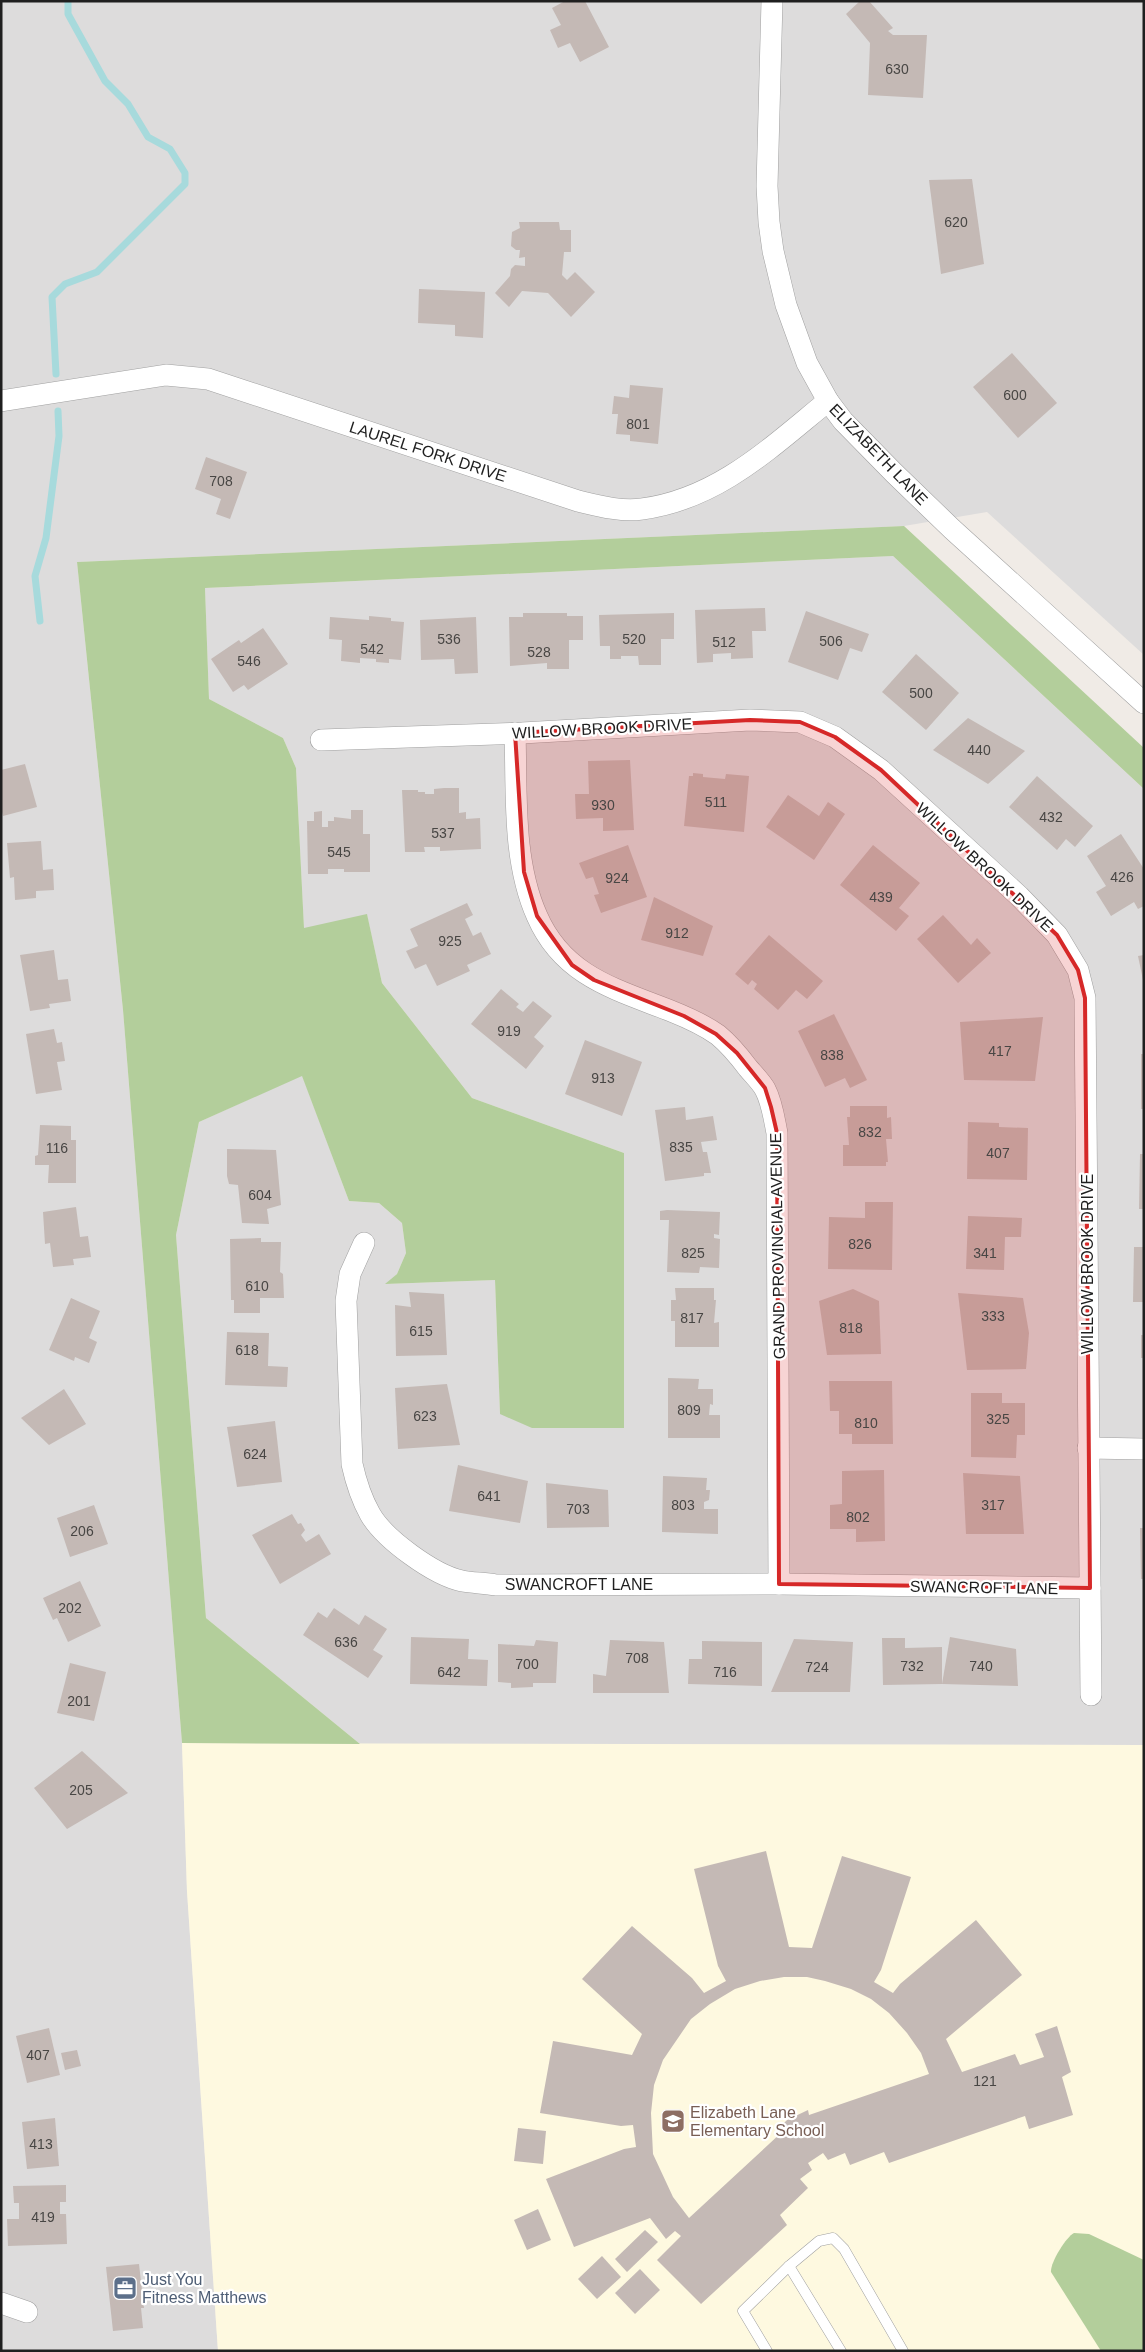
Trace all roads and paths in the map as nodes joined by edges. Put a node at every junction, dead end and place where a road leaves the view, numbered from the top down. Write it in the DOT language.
graph roads {
  1 [pos="772,1"];
  2 [pos="1,401"];
  3 [pos="828,401"];
  4 [pos="1144,703"];
  5 [pos="516,733"];
  6 [pos="321,740"];
  7 [pos="364,1243"];
  8 [pos="1088,1448"];
  9 [pos="1144,1449"];
  10 [pos="779,1584"];
  11 [pos="1090,1588"];
  12 [pos="1091,1695"];
  13 [pos="789,2266"];
  14 [pos="1,2303"];
  15 [pos="27,2312"];
  16 [pos="767,2351"];
  17 [pos="841,2351"];
  18 [pos="903,2351"];
  1 -- 3 [label="street, ELIZABETH LANE"];
  2 -- 3 [label="street, LAUREL FORK DRIVE"];
  3 -- 4 [label="street, ELIZABETH LANE"];
  5 -- 6 [label="street, WILLOW BROOK DRIVE"];
  5 -- 8 [label="street, WILLOW BROOK DRIVE"];
  5 -- 10 [label="street, GRAND PROVINCIAL AVENUE"];
  7 -- 10 [label="street, SWANCROFT LANE"];
  8 -- 9 [label="street"];
  8 -- 11 [label="street, WILLOW BROOK DRIVE"];
  10 -- 11 [label="street, SWANCROFT LANE"];
  11 -- 12 [label="street, WILLOW BROOK DRIVE"];
  13 -- 16 [label="lane"];
  13 -- 17 [label="lane"];
  13 -- 18 [label="lane"];
  14 -- 15 [label="street"];
}
